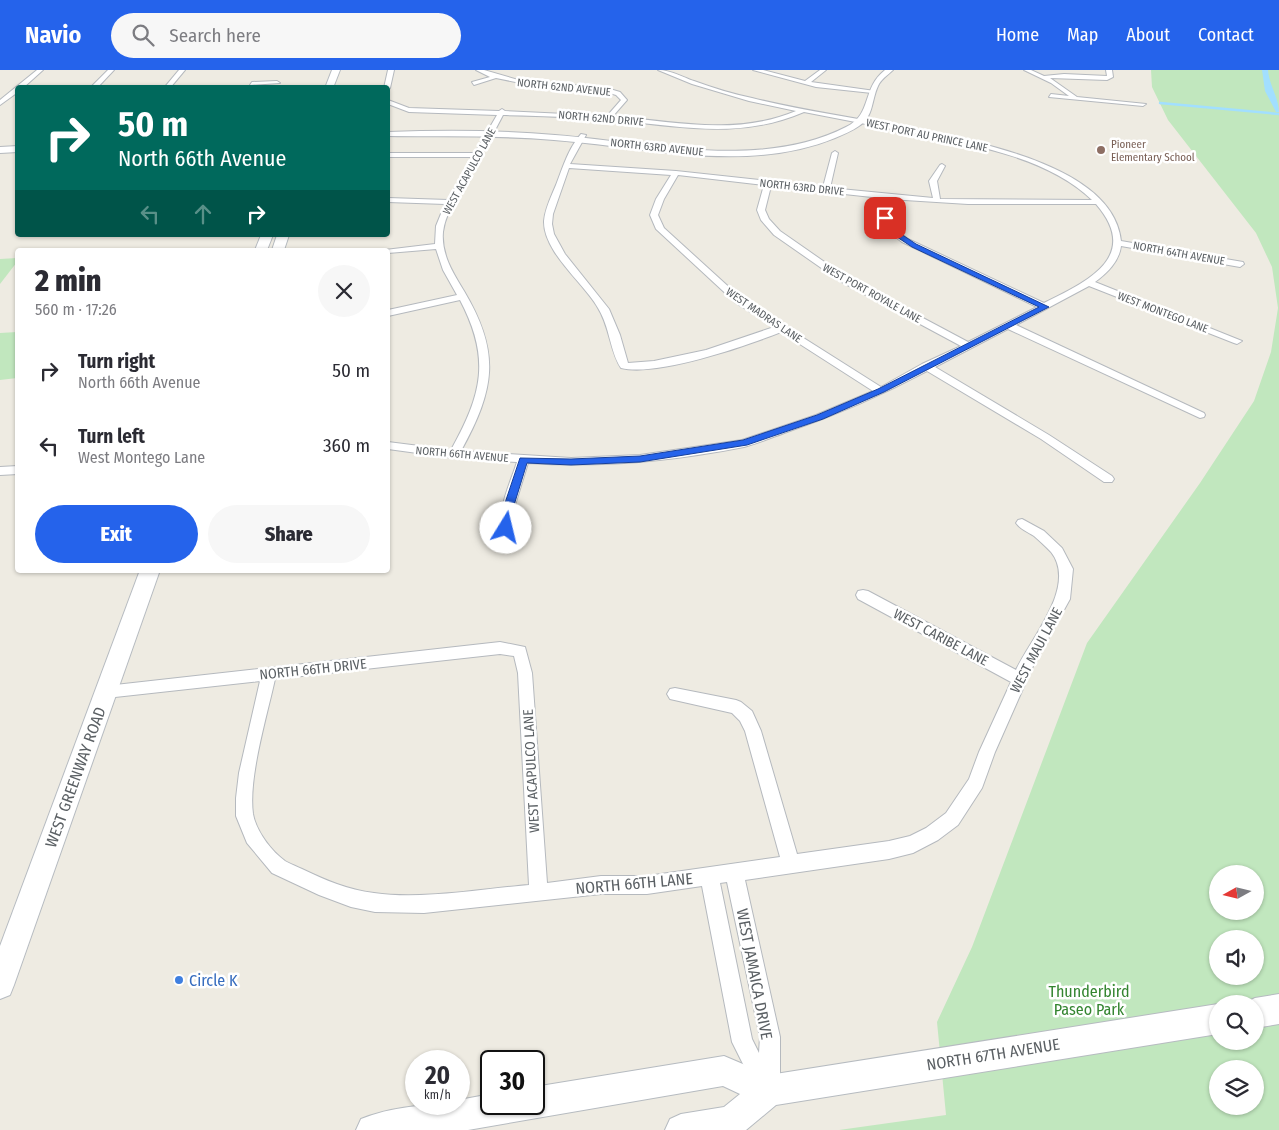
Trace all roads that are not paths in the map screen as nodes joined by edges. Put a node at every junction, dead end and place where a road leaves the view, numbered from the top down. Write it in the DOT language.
graph roads {
  1 [pos="40,70"];
  2 [pos="111,70"];
  3 [pos="182,70"];
  4 [pos="336,70"];
  5 [pos="391,70"];
  6 [pos="479,70"];
  7 [pos="661,70"];
  8 [pos="756,70"];
  9 [pos="823,70"];
  10 [pos="880,70"];
  11 [pos="890,70"];
  12 [pos="1027,70"];
  13 [pos="1110,70"];
  14 [pos="281,76"];
  15 [pos="495,76"];
  16 [pos="1044,77"];
  17 [pos="474,83"];
  18 [pos="806,83"];
  19 [pos="252,84"];
  20 [pos="22,85"];
  21 [pos="96,85"];
  22 [pos="170,85"];
  23 [pos="276,85"];
  24 [pos="330,85"];
  25 [pos="388,85"];
  26 [pos="15,90"];
  27 [pos="868,90"];
  28 [pos="720,92"];
  29 [pos="706,96"];
  30 [pos="1051,96"];
  31 [pos="1078,100"];
  32 [pos="0,103"];
  33 [pos="390,103"];
  34 [pos="1143,104"];
  35 [pos="397,107"];
  36 [pos="859,108"];
  37 [pos="390,109"];
  38 [pos="869,109"];
  39 [pos="803,110"];
  40 [pos="502,111"];
  41 [pos="609,117"];
  42 [pos="856,120"];
  43 [pos="390,132"];
  44 [pos="491,132"];
  45 [pos="581,137"];
  46 [pos="15,149"];
  47 [pos="0,150"];
  48 [pos="835,153"];
  49 [pos="390,155"];
  50 [pos="477,155"];
  51 [pos="566,166"];
  52 [pos="942,166"];
  53 [pos="676,173"];
  54 [pos="768,183"];
  55 [pos="826,190"];
  56 [pos="885,196"];
  57 [pos="390,200"];
  58 [pos="936,201"];
  59 [pos="450,202"];
  60 [pos="1098,202"];
  61 [pos="1118,242"];
  62 [pos="440,246"];
  63 [pos="390,251"];
  64 [pos="1240,264"];
  65 [pos="1089,283"];
  66 [pos="463,297"];
  67 [pos="1045,307"];
  68 [pos="390,314"];
  69 [pos="1008,325"];
  70 [pos="781,328"];
  71 [pos="1237,341"];
  72 [pos="968,346"];
  73 [pos="926,366"];
  74 [pos="881,390"];
  75 [pos="1200,415"];
  76 [pos="390,446"];
  77 [pos="454,454"];
  78 [pos="523,460"];
  79 [pos="15,470"];
  80 [pos="0,471"];
  81 [pos="1108,479"];
  82 [pos="1022,523"];
  83 [pos="512,546"];
  84 [pos="149,573"];
  85 [pos="864,595"];
  86 [pos="520,651"];
  87 [pos="269,674"];
  88 [pos="1020,679"];
  89 [pos="106,692"];
  90 [pos="675,694"];
  91 [pos="984,762"];
  92 [pos="791,864"];
  93 [pos="734,872"];
  94 [pos="709,876"];
  95 [pos="539,893"];
  96 [pos="0,985"];
  97 [pos="1279,1009"];
  98 [pos="1264,1012"];
  99 [pos="1209,1020"];
  100 [pos="769,1091"];
  101 [pos="545,1101"];
  102 [pos="480,1112"];
  103 [pos="372,1130"];
  104 [pos="682,1130"];
  1 -- 20 [label="street"];
  2 -- 21 [label="street"];
  3 -- 22 [label="street"];
  4 -- 24 [label="main road"];
  5 -- 25 [label="street"];
  6 -- 15 [label="street, NORTH 62ND AVENUE"];
  7 -- 28 [label="street, WEST PORT AU PRINCE LANE"];
  8 -- 18 [label="street"];
  9 -- 18 [label="street"];
  10 -- 27 [label="street, NORTH 63RD AVENUE"];
  11 -- 27 [label="street, NORTH 63RD AVENUE"];
  12 -- 16 [label="street"];
  13 -- 16 [label="street"];
  14 -- 23 [label="street"];
  15 -- 17 [label="street"];
  15 -- 41 [label="street, NORTH 62ND AVENUE"];
  16 -- 31 [label="street"];
  18 -- 27 [label="street"];
  19 -- 23 [label="street"];
  26 -- 32 [label="street"];
  27 -- 36 [label="street, NORTH 63RD AVENUE"];
  27 -- 38 [label="street, NORTH 63RD AVENUE"];
  28 -- 29 [label="street"];
  28 -- 39 [label="street, WEST PORT AU PRINCE LANE"];
  30 -- 31 [label="street"];
  31 -- 34 [label="street"];
  33 -- 35 [label="street"];
  35 -- 37 [label="street"];
  35 -- 40 [label="street, NORTH 62ND DRIVE"];
  36 -- 38 [label="street"];
  36 -- 42 [label="street, NORTH 63RD AVENUE"];
  38 -- 42 [label="street, NORTH 63RD AVENUE"];
  39 -- 41 [label="street, NORTH 62ND DRIVE"];
  39 -- 42 [label="street, WEST PORT AU PRINCE LANE"];
  40 -- 41 [label="street, NORTH 62ND DRIVE"];
  40 -- 44 [label="street, WEST ACAPULCO LANE"];
  42 -- 45 [label="street, NORTH 63RD AVENUE"];
  42 -- 60 [label="street, WEST PORT AU PRINCE LANE"];
  43 -- 44 [label="street, NORTH 63RD AVENUE"];
  44 -- 45 [label="street, NORTH 63RD AVENUE"];
  44 -- 50 [label="street, WEST ACAPULCO LANE"];
  45 -- 51 [label="street"];
  46 -- 47 [label="street"];
  48 -- 55 [label="street"];
  49 -- 50 [label="street"];
  50 -- 59 [label="street, WEST ACAPULCO LANE"];
  51 -- 53 [label="street, NORTH 63RD DRIVE"];
  51 -- 70 [label="street"];
  52 -- 58 [label="street"];
  53 -- 54 [label="street, NORTH 63RD DRIVE"];
  53 -- 70 [label="street, WEST MADRAS LANE"];
  54 -- 55 [label="street, NORTH 63RD DRIVE"];
  54 -- 72 [label="street, WEST PORT ROYALE LANE"];
  55 -- 56 [label="street, NORTH 63RD DRIVE"];
  56 -- 58 [label="street, NORTH 63RD DRIVE"];
  56 -- 67 [label="street"];
  57 -- 59 [label="street"];
  58 -- 60 [label="street, NORTH 63RD DRIVE"];
  59 -- 62 [label="street, WEST ACAPULCO LANE"];
  60 -- 61 [label="street, WEST PORT AU PRINCE LANE"];
  61 -- 64 [label="street, NORTH 64TH AVENUE"];
  61 -- 65 [label="street"];
  62 -- 63 [label="street"];
  62 -- 66 [label="street, WEST ACAPULCO LANE"];
  65 -- 67 [label="street"];
  65 -- 71 [label="street, WEST MONTEGO LANE"];
  66 -- 68 [label="street"];
  66 -- 77 [label="street, WEST ACAPULCO LANE"];
  67 -- 69 [label="street, NORTH 66TH AVENUE"];
  69 -- 72 [label="street, NORTH 66TH AVENUE"];
  69 -- 75 [label="street"];
  70 -- 74 [label="street, WEST MADRAS LANE"];
  72 -- 73 [label="street, NORTH 66TH AVENUE"];
  73 -- 74 [label="street, NORTH 66TH AVENUE"];
  73 -- 81 [label="street"];
  74 -- 78 [label="street, NORTH 66TH AVENUE"];
  76 -- 77 [label="street, NORTH 66TH AVENUE"];
  77 -- 78 [label="street, NORTH 66TH AVENUE"];
  78 -- 83 [label="street"];
  79 -- 80 [label="street"];
  82 -- 88 [label="street, WEST MAUI LANE"];
  84 -- 89 [label="main road, WEST GREENWAY ROAD"];
  85 -- 88 [label="street, WEST CARIBE LANE"];
  86 -- 87 [label="street, NORTH 66TH DRIVE"];
  86 -- 95 [label="street, WEST ACAPULCO LANE"];
  87 -- 89 [label="street, NORTH 66TH DRIVE"];
  87 -- 95 [label="street, NORTH 66TH LANE"];
  88 -- 91 [label="street, WEST MAUI LANE"];
  89 -- 96 [label="main road, WEST GREENWAY ROAD"];
  90 -- 92 [label="street"];
  91 -- 92 [label="street, NORTH 66TH LANE"];
  92 -- 93 [label="street, NORTH 66TH LANE"];
  93 -- 94 [label="street, NORTH 66TH LANE"];
  93 -- 100 [label="street, WEST JAMAICA DRIVE"];
  94 -- 95 [label="street, NORTH 66TH LANE"];
  94 -- 100 [label="street, WEST JAMAICA DRIVE"];
  97 -- 98 [label="main road"];
  99 -- 100 [label="main road, NORTH 67TH AVENUE"];
  100 -- 101 [label="main road"];
  100 -- 104 [label="main road, NORTH 67TH AVENUE"];
  102 -- 103 [label="main road"];
}
